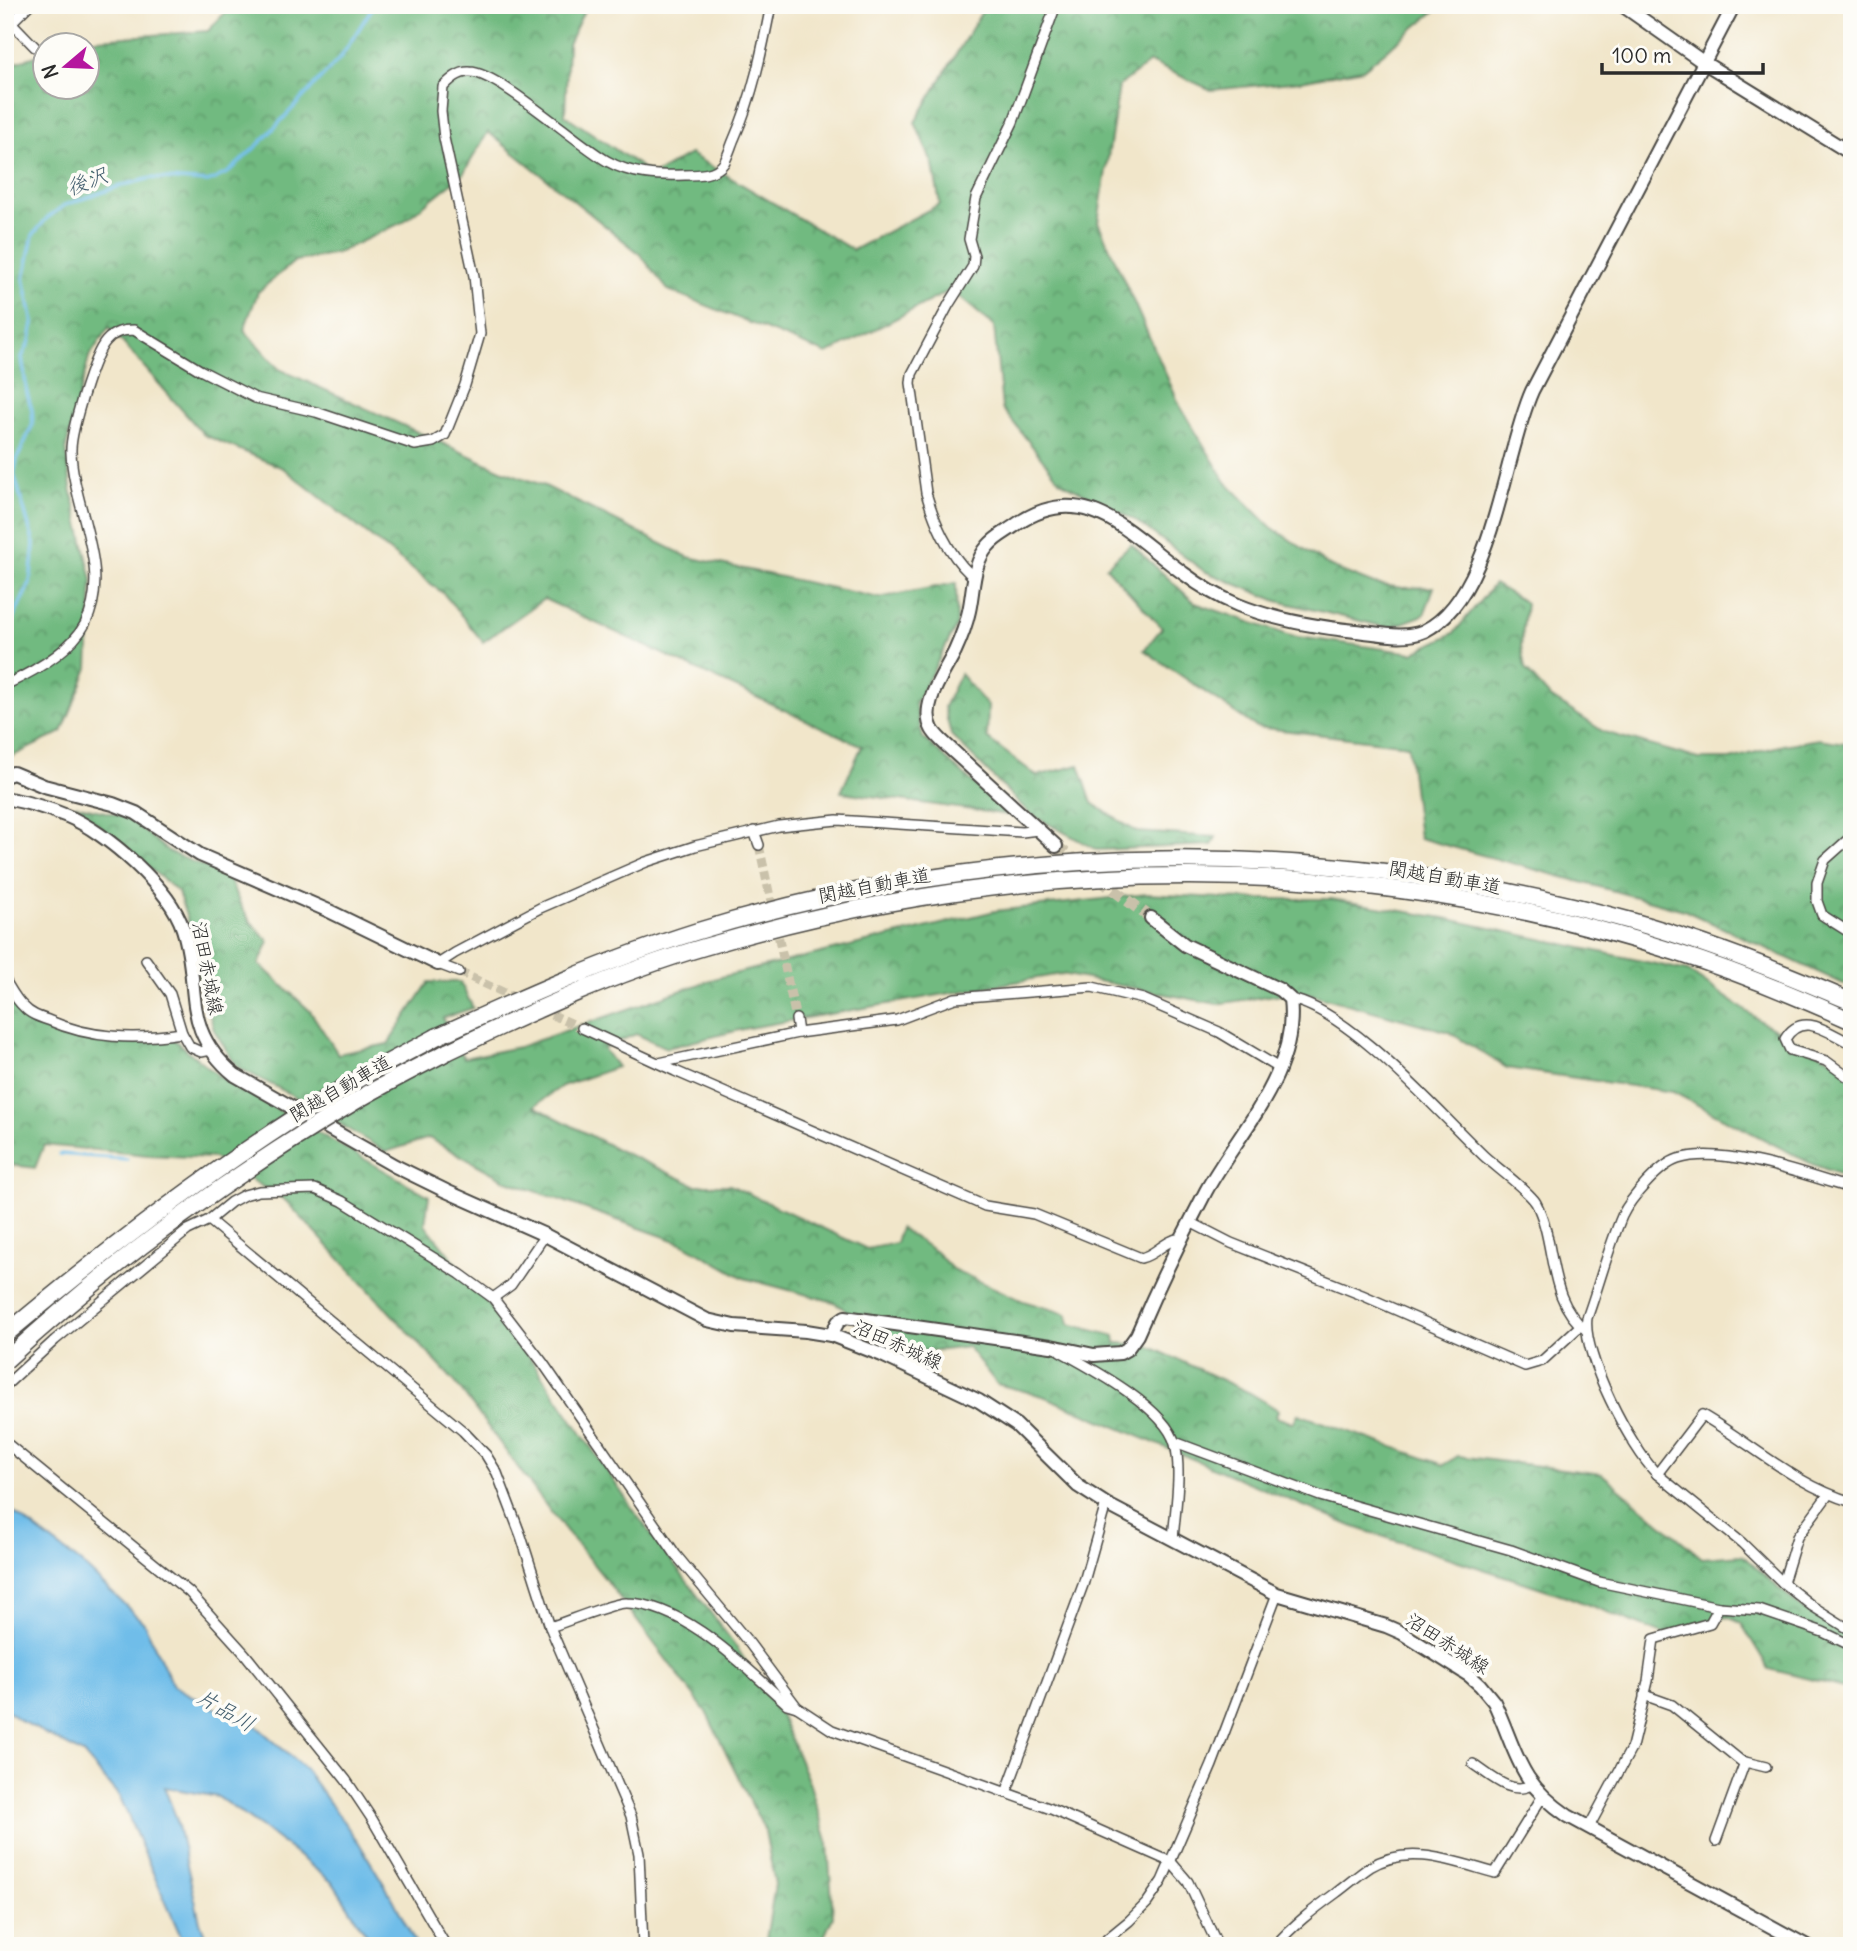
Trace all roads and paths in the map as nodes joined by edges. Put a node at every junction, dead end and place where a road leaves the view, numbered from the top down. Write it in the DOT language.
graph roads {
  1 [pos="29,5"];
  2 [pos="771,5"];
  3 [pos="1056,5"];
  4 [pos="1622,5"];
  5 [pos="1734,5"];
  6 [pos="8,19"];
  7 [pos="32,44"];
  8 [pos="1703,62"];
  9 [pos="1852,154"];
  10 [pos="975,574"];
  11 [pos="5,685"];
  12 [pos="5,776"];
  13 [pos="5,798"];
  14 [pos="1038,830"];
  15 [pos="754,831"];
  16 [pos="1852,836"];
  17 [pos="759,845"];
  18 [pos="1056,846"];
  19 [pos="1151,918"];
  20 [pos="1852,934"];
  21 [pos="146,960"];
  22 [pos="439,964"];
  23 [pos="459,972"];
  24 [pos="5,980"];
  25 [pos="1290,999"];
  26 [pos="1852,1002"];
  27 [pos="796,1019"];
  28 [pos="1852,1021"];
  29 [pos="582,1028"];
  30 [pos="182,1033"];
  31 [pos="798,1033"];
  32 [pos="1852,1044"];
  33 [pos="211,1050"];
  34 [pos="659,1063"];
  35 [pos="1279,1068"];
  36 [pos="1852,1080"];
  37 [pos="1852,1189"];
  38 [pos="209,1220"];
  39 [pos="1190,1223"];
  40 [pos="545,1235"];
  41 [pos="1181,1238"];
  42 [pos="494,1298"];
  43 [pos="1583,1328"];
  44 [pos="5,1335"];
  45 [pos="831,1335"];
  46 [pos="1051,1346"];
  47 [pos="5,1361"];
  48 [pos="5,1386"];
  49 [pos="1175,1441"];
  50 [pos="5,1442"];
  51 [pos="1657,1474"];
  52 [pos="1828,1495"];
  53 [pos="1852,1502"];
  54 [pos="1106,1504"];
  55 [pos="1173,1540"];
  56 [pos="1783,1583"];
  57 [pos="1277,1594"];
  58 [pos="1719,1607"];
  59 [pos="550,1627"];
  60 [pos="1852,1631"];
  61 [pos="1852,1646"];
  62 [pos="1644,1695"];
  63 [pos="797,1707"];
  64 [pos="1745,1762"];
  65 [pos="1473,1764"];
  66 [pos="1766,1767"];
  67 [pos="1531,1785"];
  68 [pos="1006,1793"];
  69 [pos="1542,1797"];
  70 [pos="1589,1827"];
  71 [pos="1716,1841"];
  72 [pos="1171,1861"];
  73 [pos="446,1946"];
  74 [pos="643,1946"];
  75 [pos="1102,1946"];
  76 [pos="1218,1946"];
  77 [pos="1275,1946"];
  78 [pos="1807,1946"];
  1 -- 6 [label="street"];
  2 -- 11 [label="street"];
  3 -- 10 [label="street"];
  4 -- 8 [label="street"];
  5 -- 8 [label="street"];
  6 -- 7 [label="street"];
  8 -- 9 [label="street"];
  8 -- 10 [label="street"];
  10 -- 14 [label="street"];
  12 -- 22 [label="street"];
  13 -- 33 [label="street, 沼田赤城線"];
  14 -- 15 [label="street"];
  14 -- 18 [label="street"];
  15 -- 17 [label="street"];
  15 -- 22 [label="street"];
  16 -- 20 [label="street"];
  19 -- 25 [label="street"];
  21 -- 30 [label="street"];
  22 -- 23 [label="street"];
  24 -- 30 [label="street"];
  25 -- 35 [label="street"];
  25 -- 43 [label="street"];
  26 -- 44 [label="highway, 関越自動車道, bridge"];
  27 -- 31 [label="street"];
  28 -- 47 [label="highway, 関越自動車道, bridge"];
  29 -- 34 [label="street"];
  30 -- 33 [label="street"];
  31 -- 34 [label="street"];
  31 -- 35 [label="street"];
  32 -- 36 [label="street"];
  33 -- 40 [label="street, 沼田赤城線"];
  34 -- 41 [label="street"];
  35 -- 39 [label="street"];
  37 -- 43 [label="street"];
  38 -- 42 [label="street"];
  38 -- 48 [label="street"];
  38 -- 59 [label="street"];
  39 -- 41 [label="street"];
  39 -- 43 [label="street"];
  40 -- 42 [label="street"];
  40 -- 45 [label="street, 沼田赤城線"];
  41 -- 46 [label="street"];
  42 -- 63 [label="street"];
  43 -- 51 [label="street"];
  45 -- 46 [label="street"];
  45 -- 54 [label="street, 沼田赤城線"];
  46 -- 49 [label="street"];
  49 -- 55 [label="street"];
  49 -- 58 [label="street"];
  50 -- 73 [label="street"];
  51 -- 52 [label="street"];
  51 -- 56 [label="street"];
  52 -- 53 [label="street"];
  52 -- 56 [label="street"];
  54 -- 55 [label="street, 沼田赤城線"];
  54 -- 68 [label="street"];
  55 -- 57 [label="street, 沼田赤城線"];
  56 -- 60 [label="street"];
  57 -- 67 [label="street, 沼田赤城線"];
  57 -- 72 [label="street"];
  58 -- 61 [label="street"];
  58 -- 62 [label="street"];
  59 -- 63 [label="street"];
  59 -- 74 [label="street"];
  62 -- 64 [label="street"];
  62 -- 70 [label="street"];
  63 -- 68 [label="street"];
  64 -- 66 [label="street"];
  64 -- 71 [label="street"];
  65 -- 67 [label="street"];
  67 -- 69 [label="street, 沼田赤城線"];
  68 -- 72 [label="street"];
  69 -- 70 [label="street, 沼田赤城線"];
  69 -- 77 [label="street"];
  70 -- 78 [label="street, 沼田赤城線"];
  72 -- 75 [label="street"];
  72 -- 76 [label="street"];
}
